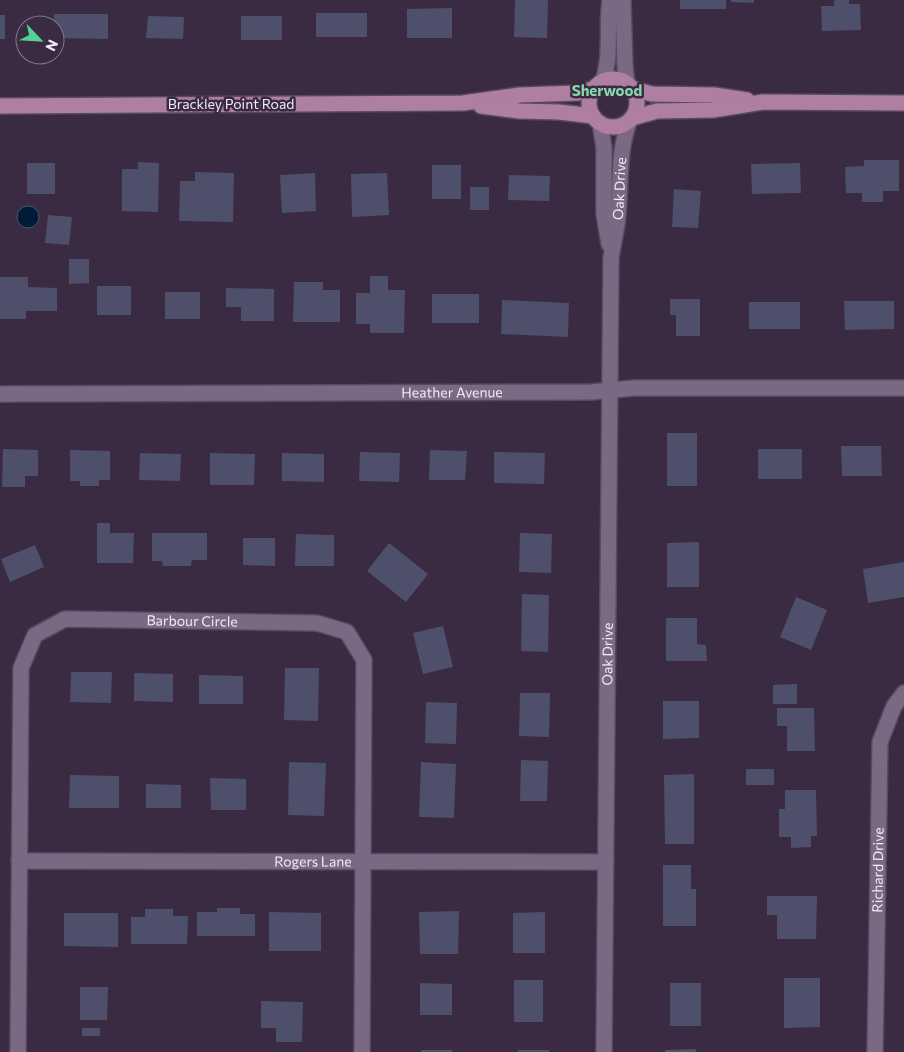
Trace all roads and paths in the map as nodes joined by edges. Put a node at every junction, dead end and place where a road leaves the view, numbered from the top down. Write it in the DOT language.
graph roads {
  1 [pos="610,0"];
  2 [pos="623,0"];
  3 [pos="598,85"];
  4 [pos="630,86"];
  5 [pos="763,102"];
  6 [pos="462,103"];
  7 [pos="904,103"];
  8 [pos="0,106"];
  9 [pos="596,120"];
  10 [pos="631,120"];
  11 [pos="611,258"];
  12 [pos="904,388"];
  13 [pos="610,390"];
  14 [pos="0,394"];
  15 [pos="904,693"];
  16 [pos="19,861"];
  17 [pos="363,862"];
  18 [pos="606,862"];
  19 [pos="18,1052"];
  20 [pos="362,1052"];
  21 [pos="604,1052"];
  22 [pos="875,1052"];
  1 -- 3 [label="street"];
  2 -- 4 [label="street"];
  3 -- 4 [label="main road"];
  3 -- 6 [label="main road, Brackley Point Road"];
  3 -- 9 [label="main road"];
  4 -- 5 [label="main road"];
  4 -- 10 [label="main road"];
  5 -- 7 [label="main road"];
  5 -- 10 [label="main road"];
  6 -- 8 [label="main road, Brackley Point Road"];
  6 -- 9 [label="main road, Brackley Point Road"];
  9 -- 10 [label="main road"];
  9 -- 11 [label="street, Oak Drive"];
  10 -- 11 [label="street, Oak Drive"];
  11 -- 13 [label="street, Oak Drive"];
  12 -- 13 [label="street, Heather Avenue"];
  13 -- 14 [label="street, Heather Avenue"];
  13 -- 18 [label="street, Oak Drive"];
  15 -- 22 [label="street, Richard Drive"];
  16 -- 17 [label="street, Rogers Lane"];
  16 -- 17 [label="street, Barbour Circle"];
  16 -- 19 [label="street, Barbour Circle"];
  17 -- 18 [label="street, Rogers Lane"];
  17 -- 20 [label="street, Barbour Circle"];
  18 -- 21 [label="street, Oak Drive"];
}
